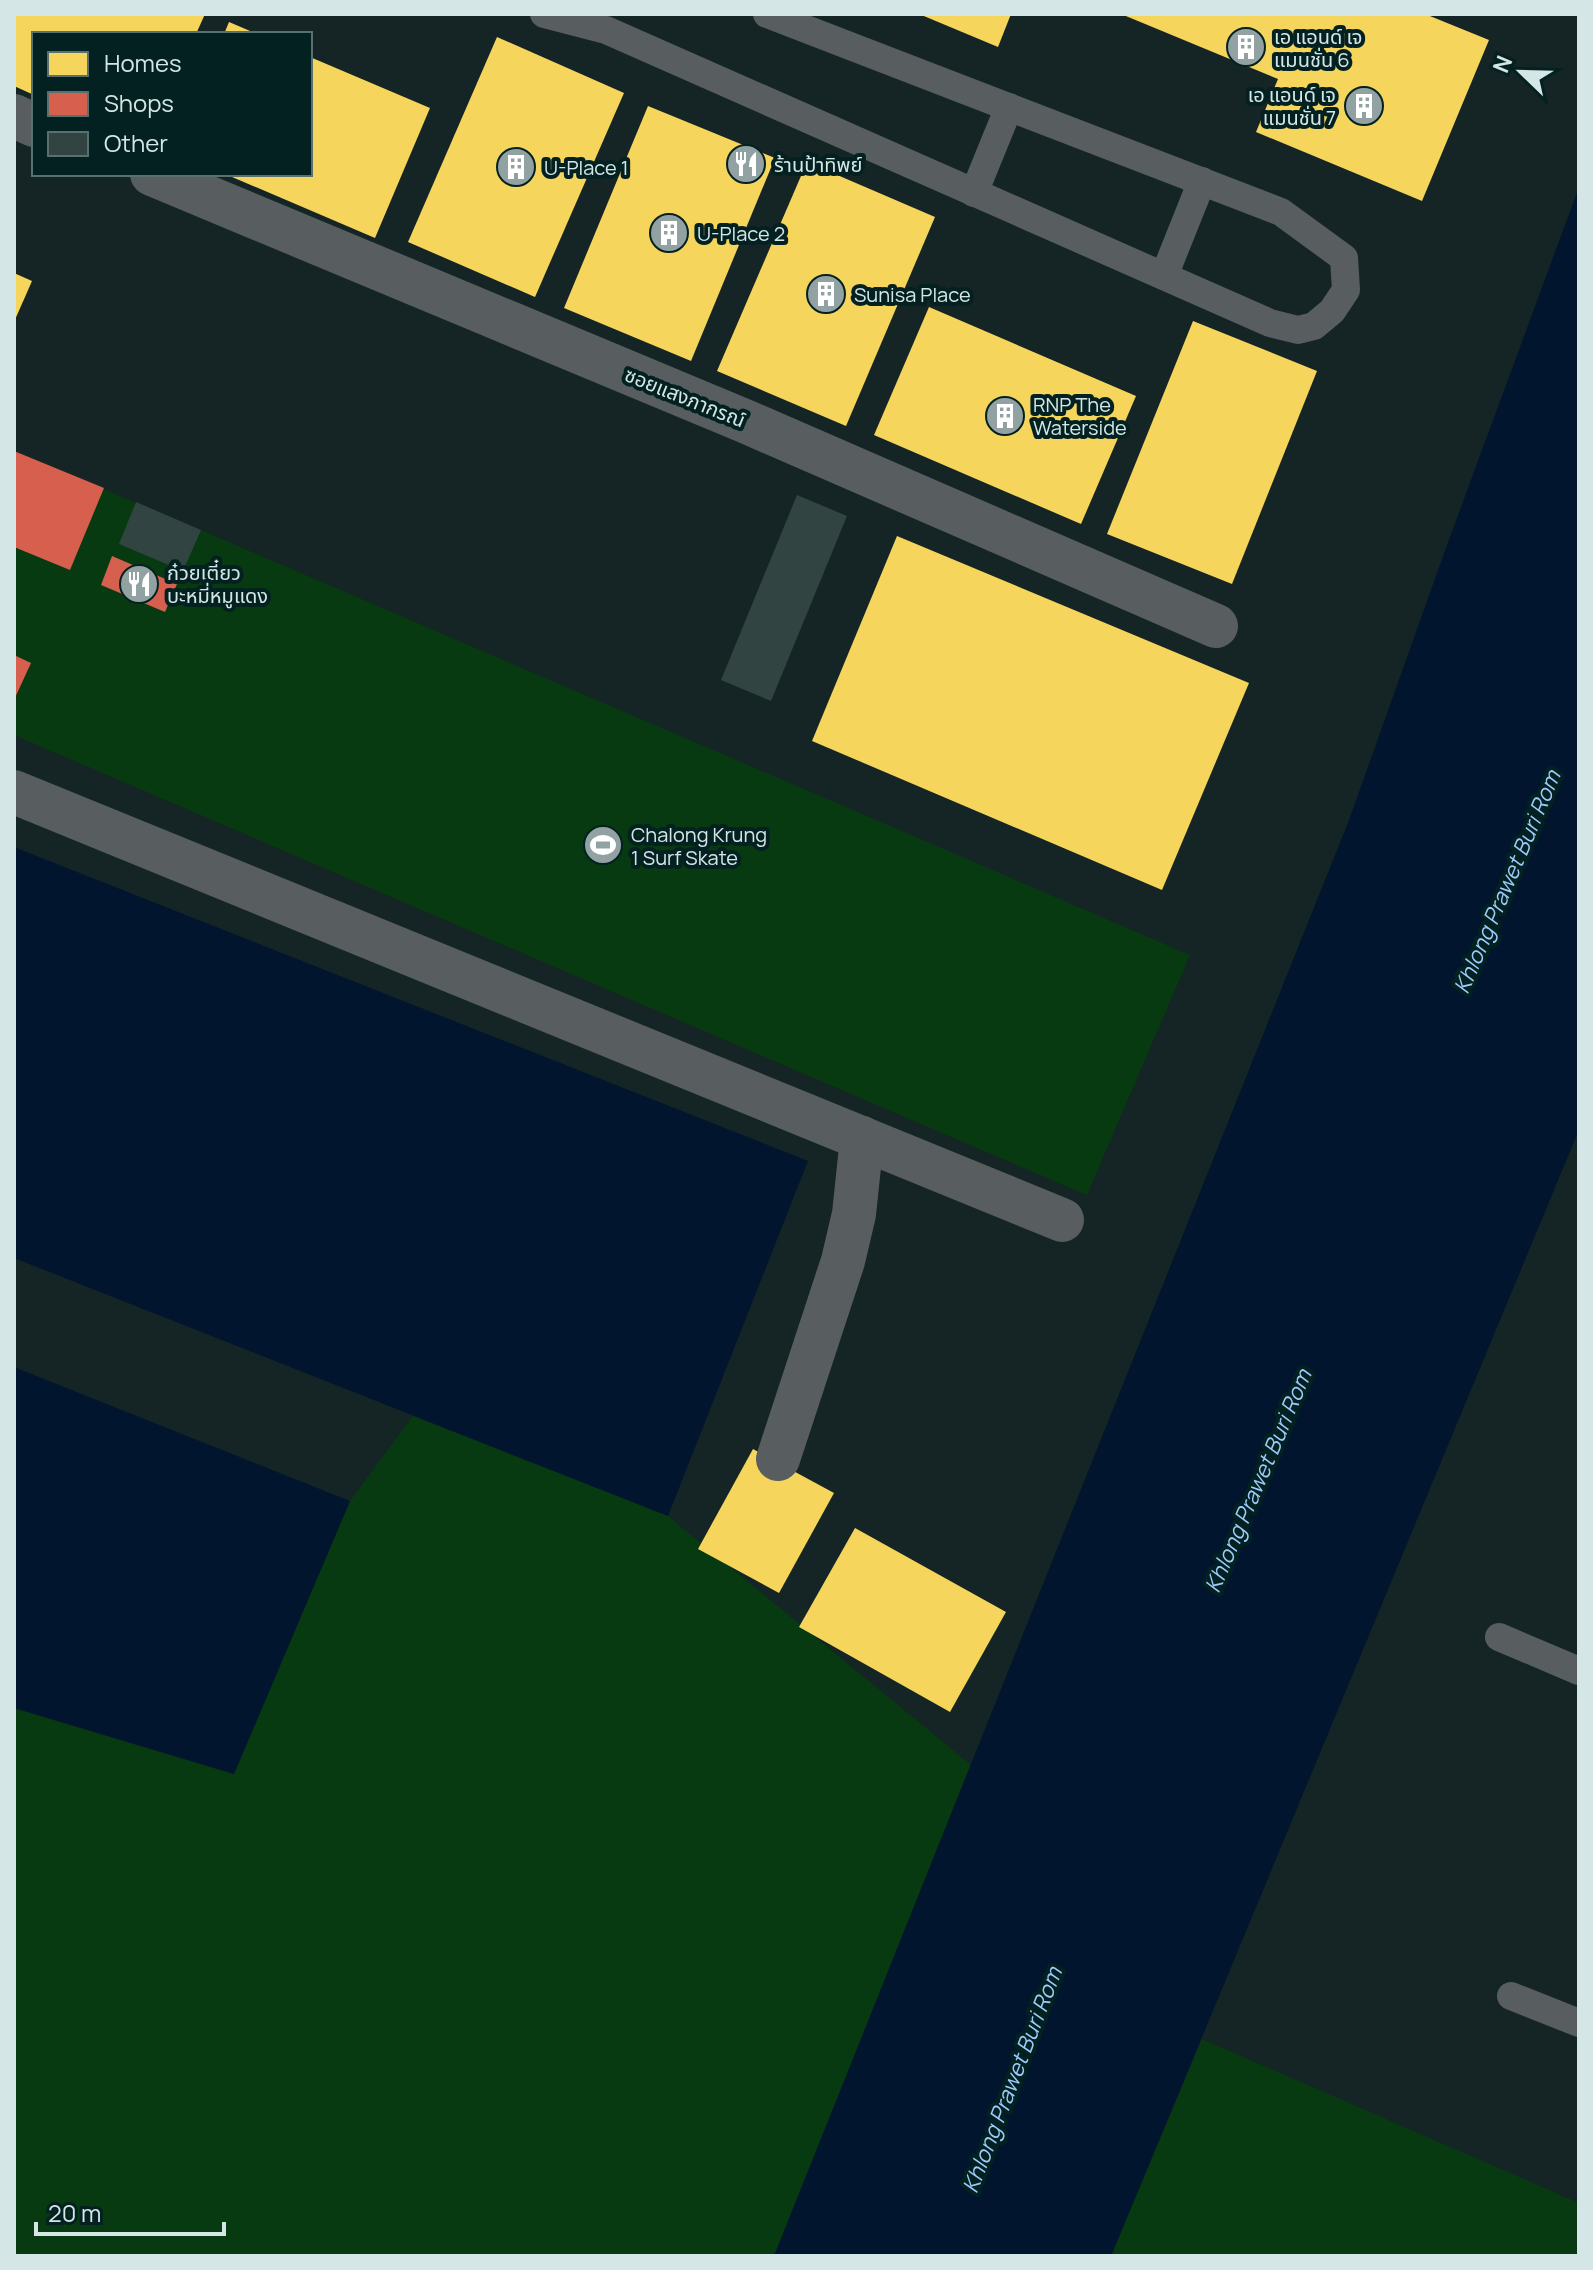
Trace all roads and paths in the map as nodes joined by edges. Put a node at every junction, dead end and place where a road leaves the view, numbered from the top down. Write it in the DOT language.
graph roads {
  1 [pos="544,14"];
  2 [pos="767,14"];
  3 [pos="1009,107"];
  4 [pos="157,176"];
  5 [pos="1202,181"];
  6 [pos="974,193"];
  7 [pos="1164,276"];
  8 [pos="1216,626"];
  9 [pos="14,792"];
  10 [pos="862,1138"];
  11 [pos="1062,1220"];
  12 [pos="778,1459"];
  13 [pos="1499,1637"];
  14 [pos="1579,1671"];
  15 [pos="1511,1996"];
  16 [pos="1579,2023"];
  1 -- 6 [label="lane"];
  2 -- 3 [label="lane"];
  3 -- 5 [label="lane"];
  3 -- 6 [label="lane"];
  4 -- 8 [label="street, ซอยแสงภากรณ์"];
  5 -- 7 [label="lane"];
  5 -- 7 [label="lane"];
  6 -- 7 [label="lane"];
  9 -- 10 [label="street"];
  10 -- 11 [label="street"];
  10 -- 12 [label="street"];
  13 -- 14 [label="lane"];
  15 -- 16 [label="lane"];
}
